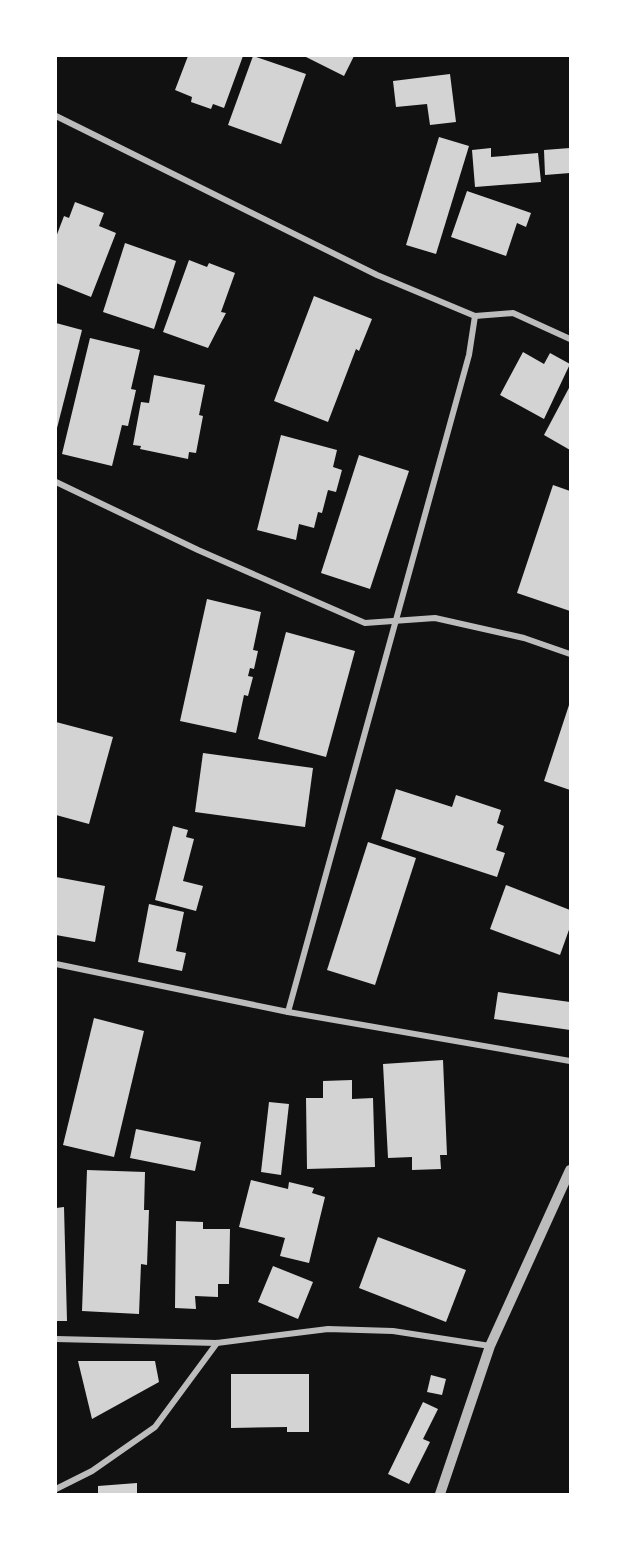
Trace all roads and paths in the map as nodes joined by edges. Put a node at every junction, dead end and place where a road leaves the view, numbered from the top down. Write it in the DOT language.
graph roads {
  1 [pos="56,116"];
  2 [pos="476,316"];
  3 [pos="570,339"];
  4 [pos="56,482"];
  5 [pos="398,620"];
  6 [pos="570,654"];
  7 [pos="56,964"];
  8 [pos="288,1012"];
  9 [pos="570,1061"];
  10 [pos="570,1170"];
  11 [pos="56,1339"];
  12 [pos="217,1343"];
  13 [pos="490,1346"];
  14 [pos="56,1489"];
  15 [pos="440,1494"];
  1 -- 2 [label="street"];
  2 -- 3 [label="street"];
  2 -- 5 [label="street"];
  4 -- 5 [label="street"];
  5 -- 6 [label="street"];
  5 -- 8 [label="street"];
  7 -- 8 [label="street"];
  8 -- 9 [label="street"];
  10 -- 13 [label="street"];
  11 -- 12 [label="street"];
  12 -- 13 [label="street"];
  12 -- 14 [label="street"];
  13 -- 15 [label="street"];
}
